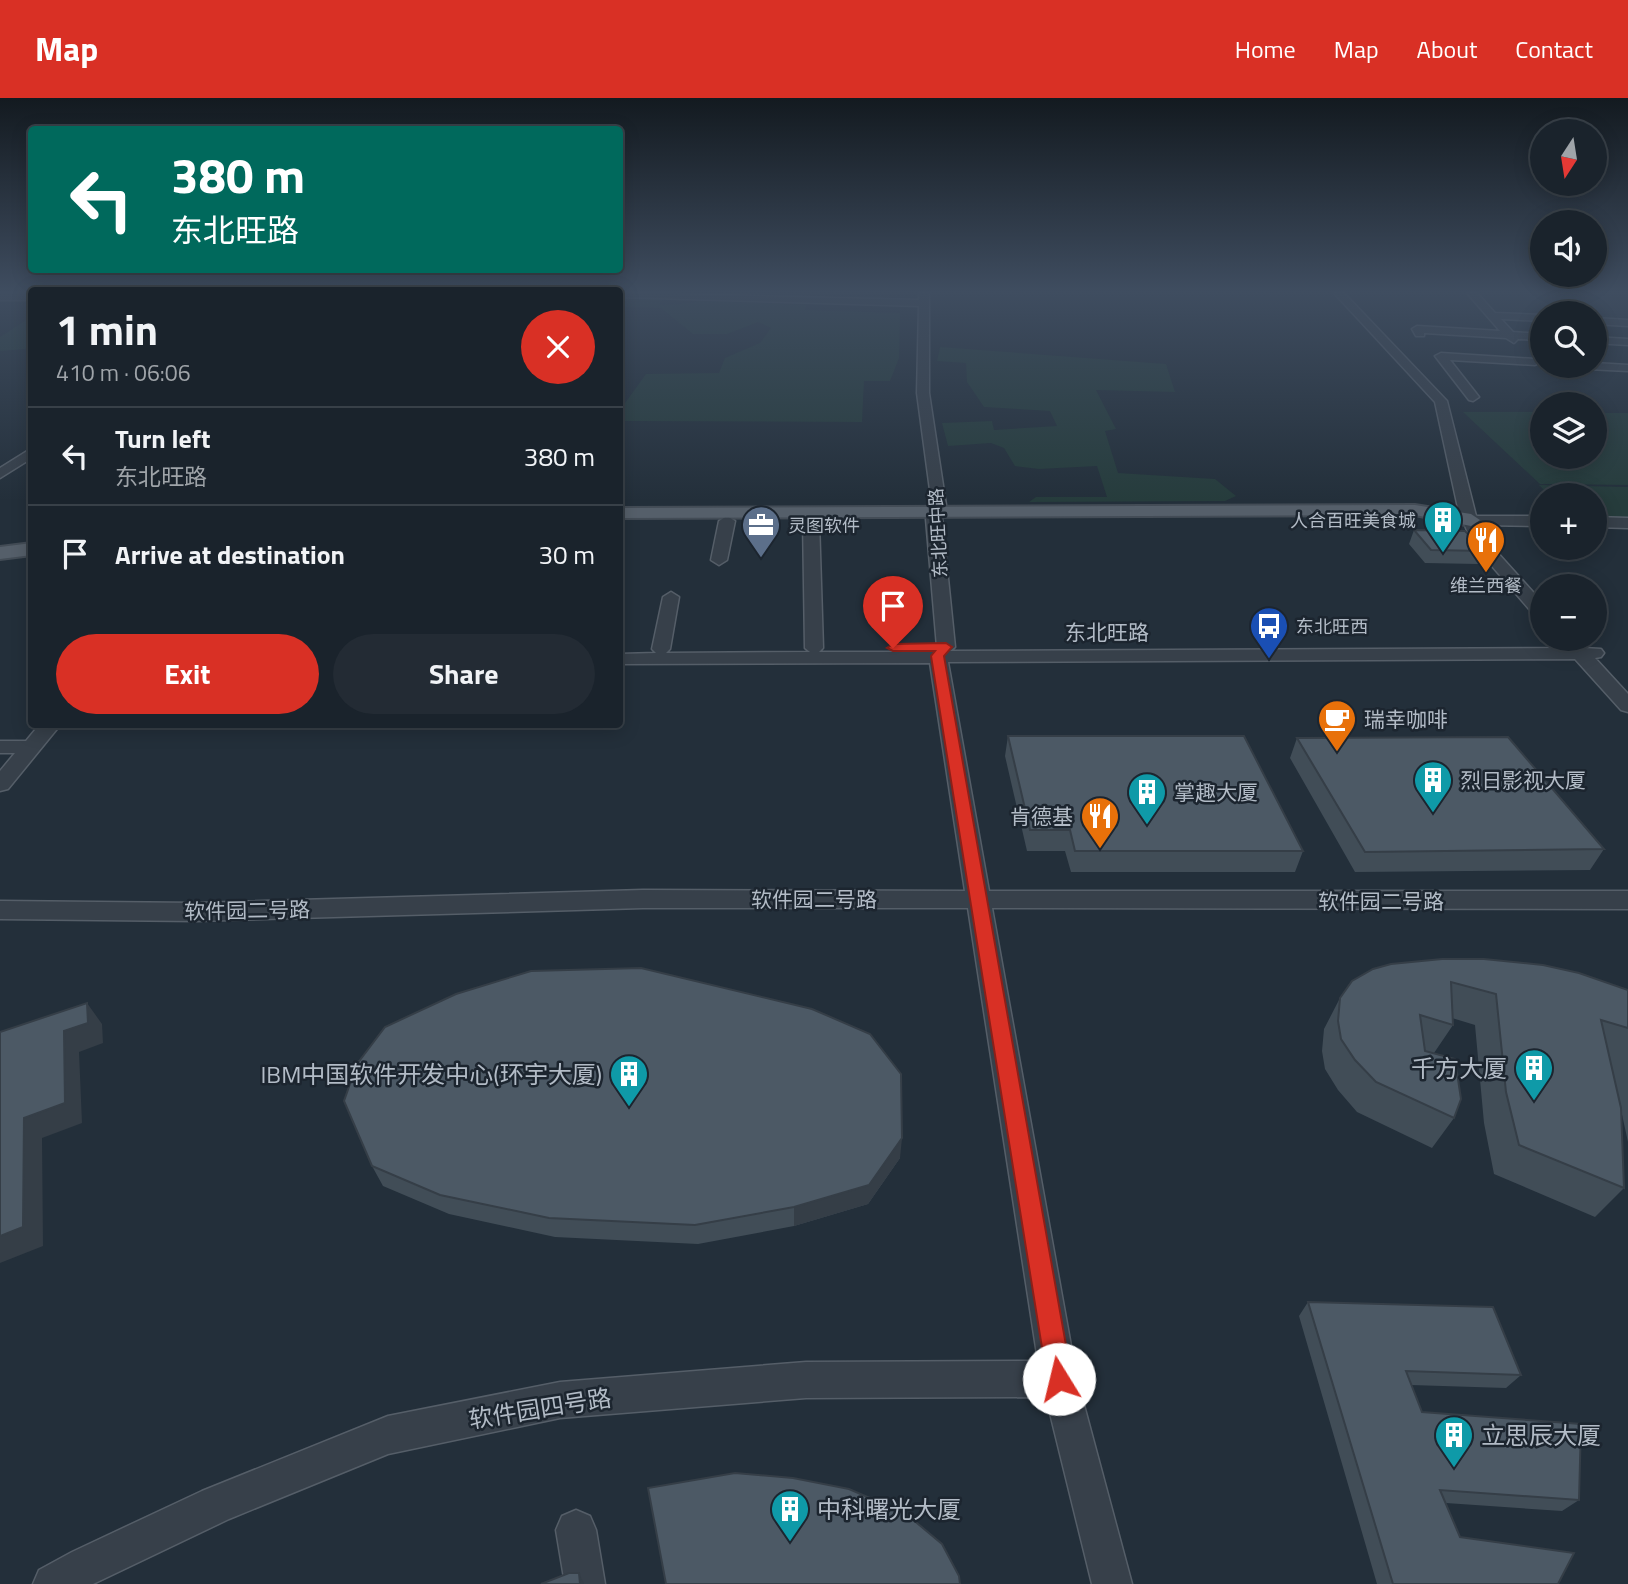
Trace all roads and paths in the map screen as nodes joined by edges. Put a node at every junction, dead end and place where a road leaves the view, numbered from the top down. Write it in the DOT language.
graph roads {
  1 [pos="923,362"];
  2 [pos="1404,362"];
  3 [pos="1446,362"];
  4 [pos="1607,367"];
  5 [pos="1628,368"];
  6 [pos="1473,397"];
  7 [pos="28,455"];
  8 [pos="0,474"];
  9 [pos="623,513"];
  10 [pos="936,515"];
  11 [pos="811,520"];
  12 [pos="1471,520"];
  13 [pos="623,521"];
  14 [pos="727,521"];
  15 [pos="1530,521"];
  16 [pos="1607,522"];
  17 [pos="1628,523"];
  18 [pos="28,546"];
  19 [pos="0,547"];
  20 [pos="28,547"];
  21 [pos="0,553"];
  22 [pos="719,560"];
  23 [pos="1530,583"];
  24 [pos="671,597"];
  25 [pos="1530,599"];
  26 [pos="1530,645"];
  27 [pos="814,648"];
  28 [pos="623,649"];
  29 [pos="661,649"];
  30 [pos="942,651"];
  31 [pos="1585,651"];
  32 [pos="1587,651"];
  33 [pos="623,659"];
  34 [pos="1628,687"];
  35 [pos="1628,706"];
  36 [pos="48,728"];
  37 [pos="0,747"];
  38 [pos="32,747"];
  39 [pos="0,784"];
  40 [pos="980,898"];
  41 [pos="1628,900"];
  42 [pos="0,910"];
  43 [pos="1059,1379"];
  44 [pos="576,1530"];
  45 [pos="53,1584"];
  46 [pos="585,1584"];
  47 [pos="1112,1584"];
  1 -- 10 [label="street, 东北旺中路"];
  2 -- 12 [label="street"];
  3 -- 6 [label="street"];
  4 -- 5 [label="street"];
  7 -- 8 [label="street"];
  9 -- 10 [label="main road"];
  10 -- 11 [label="main road"];
  10 -- 12 [label="main road"];
  10 -- 30 [label="street, 东北旺中路"];
  11 -- 14 [label="main road"];
  11 -- 27 [label="street"];
  12 -- 15 [label="street"];
  12 -- 23 [label="street"];
  12 -- 25 [label="street"];
  13 -- 14 [label="main road"];
  14 -- 22 [label="street"];
  16 -- 17 [label="street"];
  18 -- 19 [label="main road"];
  20 -- 21 [label="main road"];
  24 -- 29 [label="street"];
  26 -- 30 [label="street, 东北旺路"];
  27 -- 29 [label="street, 东北旺路"];
  27 -- 30 [label="street, 东北旺路"];
  28 -- 29 [label="street, 东北旺路"];
  30 -- 33 [label="street, 东北旺路"];
  30 -- 40 [label="street, 东北旺中路"];
  31 -- 35 [label="street"];
  32 -- 34 [label="street"];
  36 -- 38 [label="street"];
  37 -- 38 [label="street"];
  38 -- 39 [label="street"];
  40 -- 41 [label="street, 软件园二号路"];
  40 -- 42 [label="street, 软件园二号路"];
  40 -- 43 [label="street, 东北旺中路"];
  43 -- 45 [label="street, 软件园四号路"];
  43 -- 47 [label="street"];
  44 -- 46 [label="street"];
}
